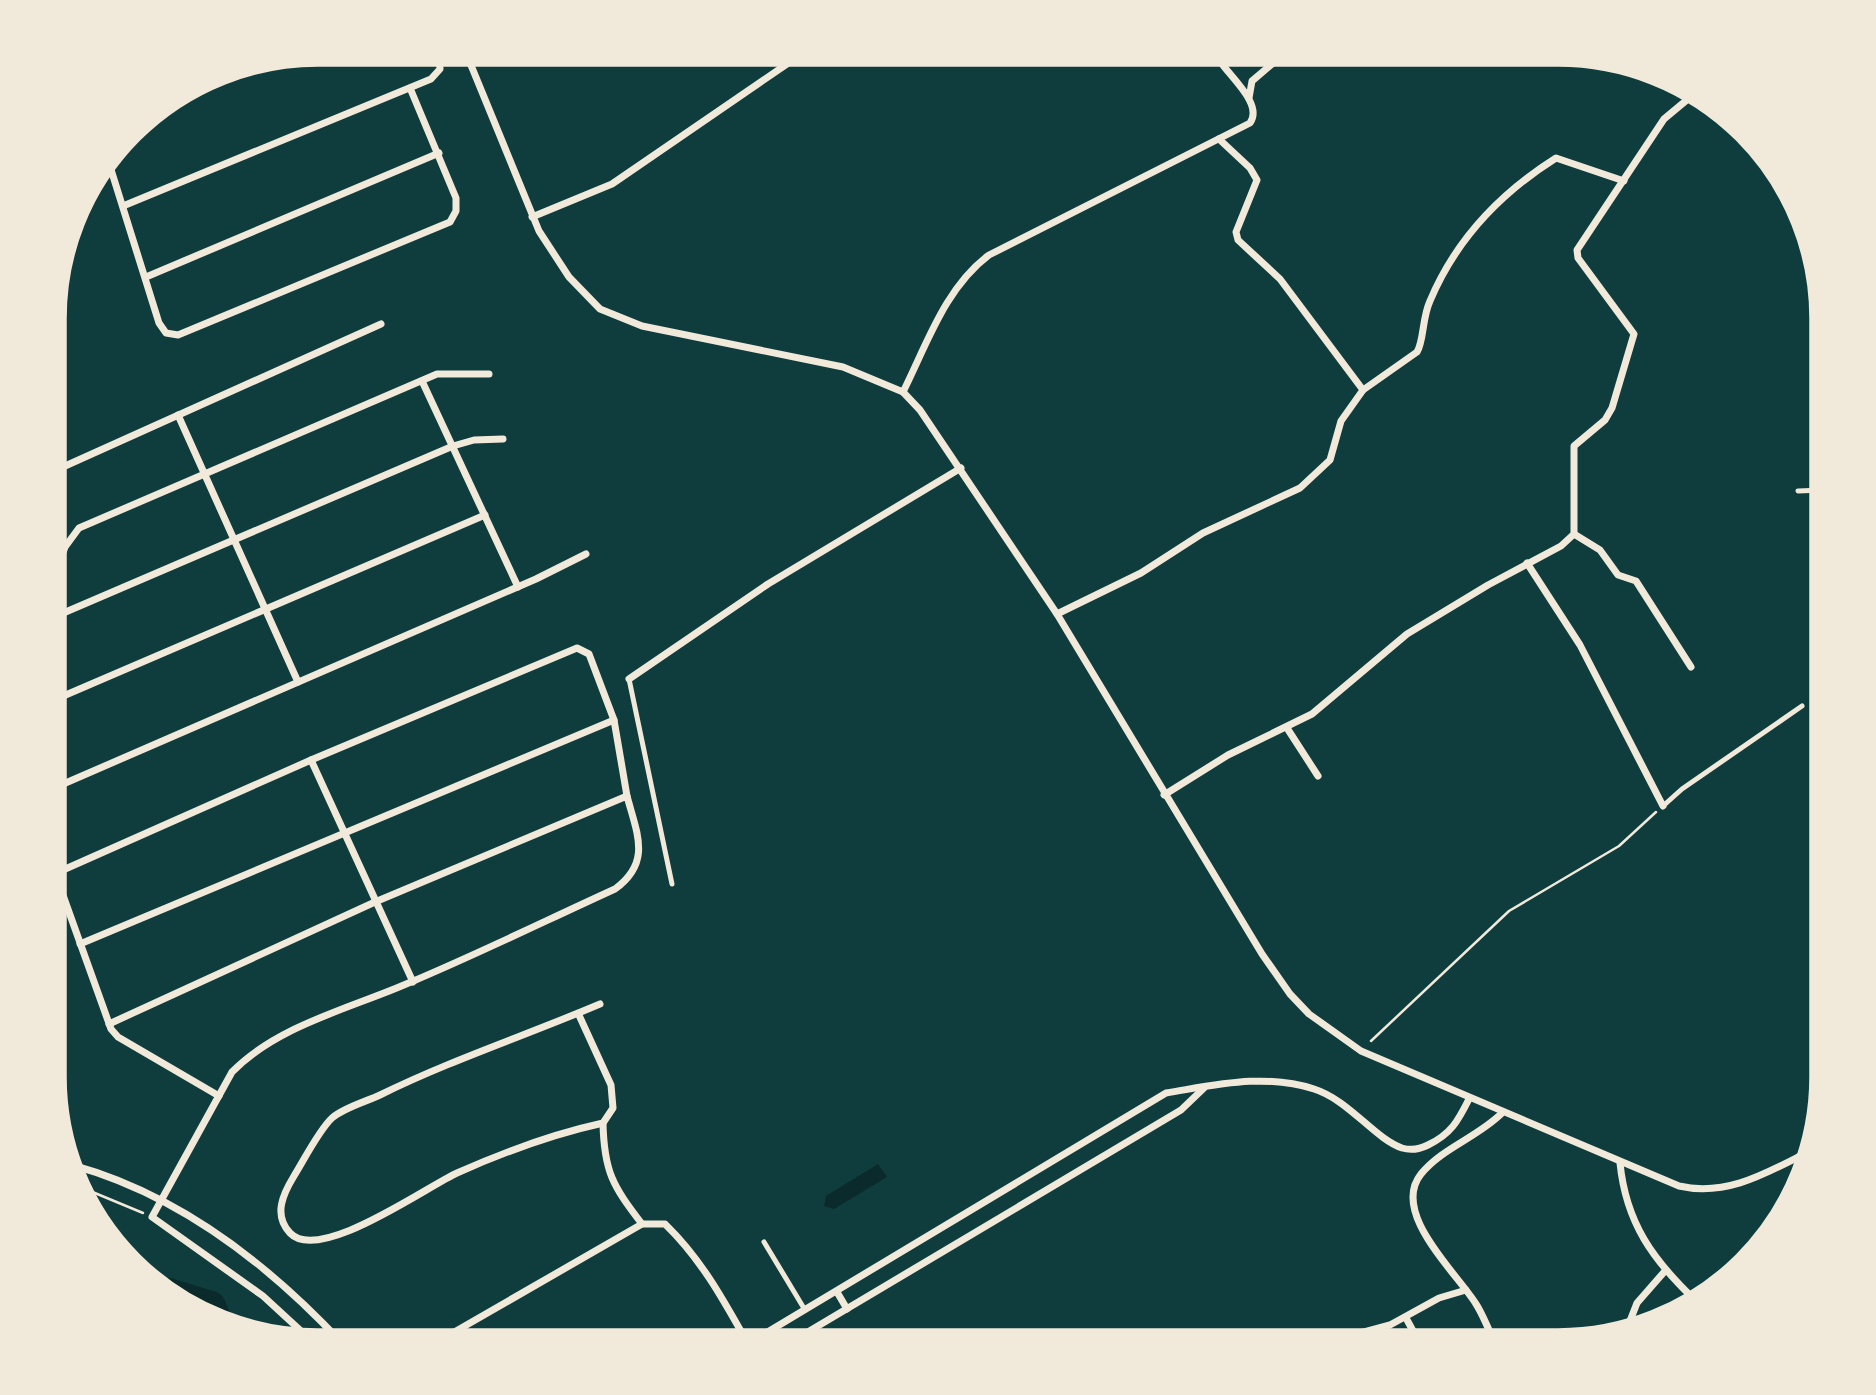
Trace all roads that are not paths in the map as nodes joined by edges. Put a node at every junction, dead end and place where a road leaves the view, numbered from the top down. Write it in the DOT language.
graph roads {
  1 [pos="441,65"];
  2 [pos="471,65"];
  3 [pos="786,65"];
  4 [pos="1225,65"];
  5 [pos="1271,65"];
  6 [pos="410,88"];
  7 [pos="1249,97"];
  8 [pos="1687,100"];
  9 [pos="1219,139"];
  10 [pos="439,153"];
  11 [pos="112,171"];
  12 [pos="1624,181"];
  13 [pos="123,206"];
  14 [pos="533,217"];
  15 [pos="146,277"];
  16 [pos="381,324"];
  17 [pos="489,374"];
  18 [pos="422,381"];
  19 [pos="1363,390"];
  20 [pos="903,392"];
  21 [pos="178,415"];
  22 [pos="503,439"];
  23 [pos="453,446"];
  24 [pos="65,466"];
  25 [pos="961,468"];
  26 [pos="204,475"];
  27 [pos="1811,490"];
  28 [pos="1798,491"];
  29 [pos="485,515"];
  30 [pos="1574,534"];
  31 [pos="234,540"];
  32 [pos="65,547"];
  33 [pos="586,554"];
  34 [pos="1527,563"];
  35 [pos="518,587"];
  36 [pos="266,611"];
  37 [pos="65,612"];
  38 [pos="1057,614"];
  39 [pos="1691,667"];
  40 [pos="629,680"];
  41 [pos="298,682"];
  42 [pos="65,695"];
  43 [pos="1802,706"];
  44 [pos="614,720"];
  45 [pos="1287,728"];
  46 [pos="311,760"];
  47 [pos="1318,776"];
  48 [pos="65,783"];
  49 [pos="1164,795"];
  50 [pos="627,796"];
  51 [pos="1663,806"];
  52 [pos="345,830"];
  53 [pos="65,869"];
  54 [pos="672,884"];
  55 [pos="375,902"];
  56 [pos="65,904"];
  57 [pos="80,944"];
  58 [pos="413,982"];
  59 [pos="600,1003"];
  60 [pos="578,1013"];
  61 [pos="109,1024"];
  62 [pos="1205,1087"];
  63 [pos="219,1096"];
  64 [pos="1469,1099"];
  65 [pos="1502,1113"];
  66 [pos="603,1123"];
  67 [pos="1799,1156"];
  68 [pos="1620,1163"];
  69 [pos="82,1170"];
  70 [pos="162,1200"];
  71 [pos="642,1224"];
  72 [pos="764,1242"];
  73 [pos="1665,1271"];
  74 [pos="1466,1290"];
  75 [pos="836,1292"];
  76 [pos="1689,1294"];
  77 [pos="847,1309"];
  78 [pos="805,1310"];
  79 [pos="1406,1318"];
  80 [pos="1630,1320"];
  81 [pos="300,1330"];
  82 [pos="329,1330"];
  83 [pos="458,1330"];
  84 [pos="742,1330"];
  85 [pos="770,1330"];
  86 [pos="811,1330"];
  87 [pos="1373,1330"];
  88 [pos="1412,1330"];
  89 [pos="1488,1330"];
  1 -- 6 [label="street"];
  2 -- 14 [label="street"];
  3 -- 14 [label="street"];
  4 -- 7 [label="street"];
  5 -- 7 [label="street"];
  6 -- 10 [label="street"];
  6 -- 13 [label="street"];
  7 -- 9 [label="street"];
  8 -- 12 [label="street"];
  9 -- 19 [label="street"];
  9 -- 20 [label="street"];
  10 -- 15 [label="street"];
  10 -- 15 [label="street"];
  11 -- 13 [label="street"];
  12 -- 19 [label="street"];
  12 -- 30 [label="street"];
  13 -- 15 [label="street"];
  14 -- 20 [label="street"];
  16 -- 21 [label="street"];
  17 -- 18 [label="street"];
  18 -- 23 [label="street"];
  18 -- 26 [label="street"];
  19 -- 38 [label="street"];
  20 -- 25 [label="street"];
  21 -- 24 [label="street"];
  21 -- 26 [label="street"];
  22 -- 23 [label="street"];
  23 -- 29 [label="street"];
  23 -- 31 [label="street"];
  25 -- 38 [label="street"];
  25 -- 40 [label="street"];
  26 -- 31 [label="street"];
  26 -- 32 [label="street"];
  27 -- 28 [label="lane"];
  29 -- 35 [label="street"];
  29 -- 36 [label="street"];
  30 -- 34 [label="street"];
  30 -- 39 [label="street"];
  31 -- 36 [label="street"];
  31 -- 37 [label="street"];
  33 -- 35 [label="street"];
  34 -- 45 [label="street"];
  34 -- 51 [label="street"];
  35 -- 41 [label="street"];
  36 -- 41 [label="street"];
  36 -- 42 [label="street"];
  38 -- 49 [label="street"];
  40 -- 54 [label="lane"];
  41 -- 48 [label="street"];
  43 -- 51 [label="lane"];
  44 -- 46 [label="street"];
  44 -- 50 [label="street"];
  44 -- 52 [label="street"];
  45 -- 47 [label="street"];
  45 -- 49 [label="street"];
  46 -- 52 [label="street"];
  46 -- 53 [label="street"];
  49 -- 64 [label="street"];
  50 -- 55 [label="street"];
  50 -- 58 [label="street"];
  52 -- 55 [label="street"];
  52 -- 57 [label="street"];
  55 -- 58 [label="street"];
  55 -- 61 [label="street"];
  56 -- 57 [label="street"];
  57 -- 61 [label="street"];
  58 -- 63 [label="street"];
  59 -- 60 [label="street"];
  60 -- 66 [label="street"];
  60 -- 66 [label="street"];
  61 -- 63 [label="street"];
  62 -- 64 [label="street"];
  62 -- 75 [label="street"];
  62 -- 77 [label="street"];
  63 -- 70 [label="street"];
  64 -- 65 [label="street"];
  65 -- 68 [label="street"];
  65 -- 74 [label="street"];
  66 -- 71 [label="street"];
  67 -- 68 [label="street"];
  68 -- 73 [label="street"];
  69 -- 70 [label="street"];
  70 -- 81 [label="street"];
  70 -- 82 [label="street"];
  71 -- 83 [label="street"];
  71 -- 84 [label="street"];
  72 -- 78 [label="lane"];
  73 -- 76 [label="street"];
  73 -- 80 [label="street"];
  74 -- 79 [label="street"];
  74 -- 89 [label="street"];
  75 -- 77 [label="street"];
  75 -- 78 [label="street"];
  77 -- 86 [label="street"];
  78 -- 85 [label="street"];
  79 -- 87 [label="street"];
  79 -- 88 [label="street"];
}
